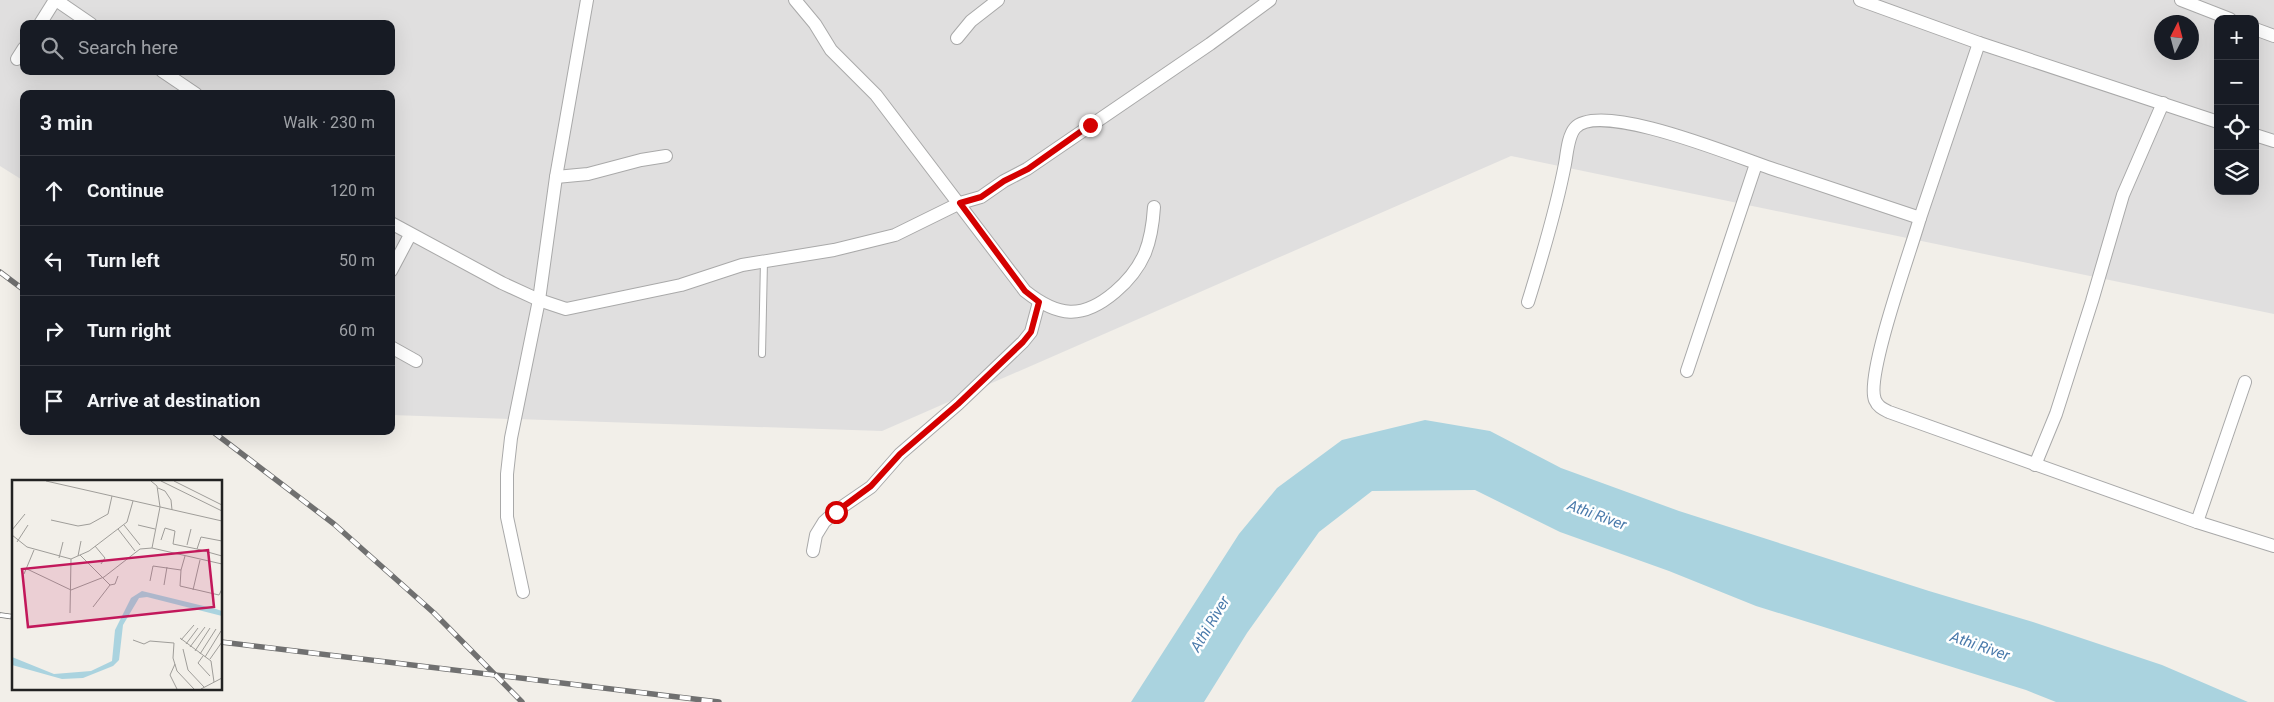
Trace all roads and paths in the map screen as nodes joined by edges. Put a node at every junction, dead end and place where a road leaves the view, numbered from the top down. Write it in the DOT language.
graph roads {
  1 [pos="55,0"];
  2 [pos="587,0"];
  3 [pos="795,0"];
  4 [pos="998,0"];
  5 [pos="1270,0"];
  6 [pos="1860,0"];
  7 [pos="2181,0"];
  8 [pos="2220,15"];
  9 [pos="42,20"];
  10 [pos="85,20"];
  11 [pos="2259,30"];
  12 [pos="2274,36"];
  13 [pos="957,38"];
  14 [pos="1979,43"];
  15 [pos="168,75"];
  16 [pos="190,90"];
  17 [pos="2163,103"];
  18 [pos="2214,121"];
  19 [pos="2259,136"];
  20 [pos="2274,141"];
  21 [pos="666,156"];
  22 [pos="1756,164"];
  23 [pos="556,177"];
  24 [pos="960,203"];
  25 [pos="1154,207"];
  26 [pos="1920,218"];
  27 [pos="395,226"];
  28 [pos="410,235"];
  29 [pos="764,261"];
  30 [pos="395,263"];
  31 [pos="539,300"];
  32 [pos="1039,302"];
  33 [pos="1528,302"];
  34 [pos="395,349"];
  35 [pos="762,354"];
  36 [pos="416,361"];
  37 [pos="1687,370"];
  38 [pos="2246,382"];
  39 [pos="2035,465"];
  40 [pos="2197,522"];
  41 [pos="2274,546"];
  42 [pos="812,551"];
  43 [pos="523,592"];
  1 -- 9 [label="street"];
  1 -- 10 [label="street"];
  2 -- 23 [label="street"];
  3 -- 24 [label="street"];
  4 -- 13 [label="street"];
  5 -- 24 [label="street"];
  6 -- 14 [label="street"];
  7 -- 8 [label="street"];
  11 -- 12 [label="street"];
  14 -- 17 [label="street"];
  14 -- 26 [label="street"];
  15 -- 16 [label="street"];
  17 -- 18 [label="street"];
  17 -- 39 [label="street"];
  19 -- 20 [label="street"];
  21 -- 23 [label="street"];
  22 -- 26 [label="street"];
  22 -- 33 [label="street"];
  22 -- 37 [label="street"];
  23 -- 31 [label="street"];
  24 -- 29 [label="street"];
  24 -- 32 [label="street"];
  25 -- 32 [label="street"];
  26 -- 39 [label="street"];
  27 -- 28 [label="street"];
  28 -- 30 [label="street"];
  28 -- 31 [label="street"];
  29 -- 31 [label="street"];
  29 -- 35 [label="lane"];
  31 -- 43 [label="street"];
  32 -- 42 [label="street"];
  34 -- 36 [label="street"];
  38 -- 40 [label="street"];
  39 -- 40 [label="street"];
  40 -- 41 [label="street"];
}
